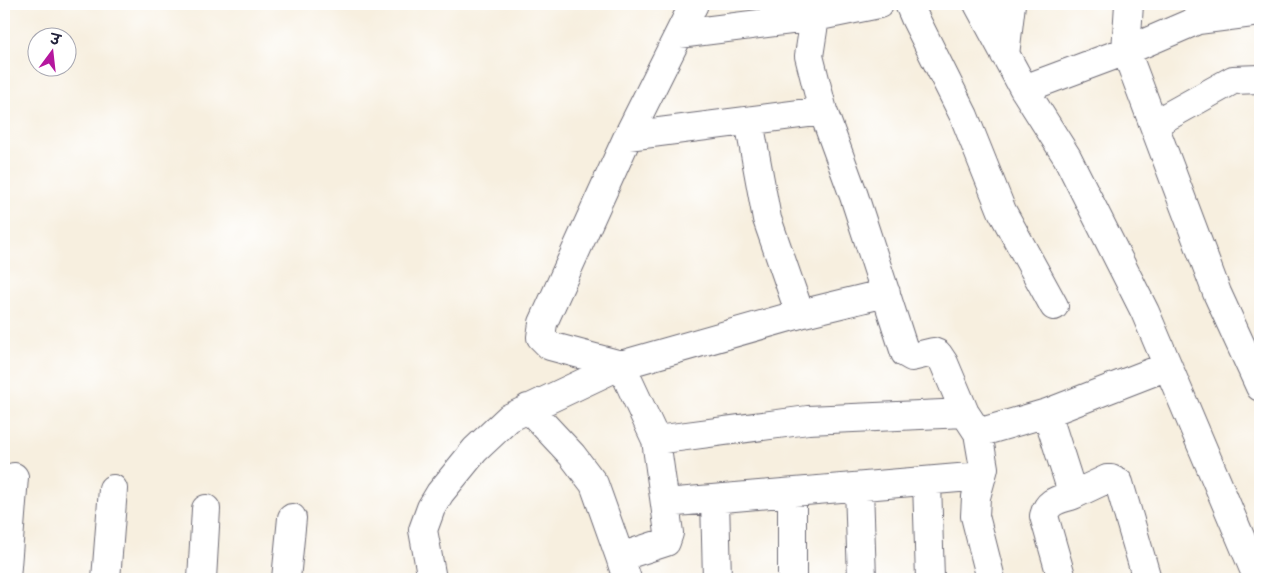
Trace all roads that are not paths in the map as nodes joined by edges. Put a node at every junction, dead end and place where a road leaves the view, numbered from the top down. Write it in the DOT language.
graph roads {
  1 [pos="694,4"];
  2 [pos="879,4"];
  3 [pos="909,4"];
  4 [pos="978,4"];
  5 [pos="1011,4"];
  6 [pos="1129,4"];
  7 [pos="819,11"];
  8 [pos="1260,12"];
  9 [pos="679,34"];
  10 [pos="1126,51"];
  11 [pos="1005,54"];
  12 [pos="1260,79"];
  13 [pos="1024,89"];
  14 [pos="823,111"];
  15 [pos="749,120"];
  16 [pos="1154,124"];
  17 [pos="628,136"];
  18 [pos="886,293"];
  19 [pos="1054,306"];
  20 [pos="800,314"];
  21 [pos="621,365"];
  22 [pos="1168,366"];
  23 [pos="1260,387"];
  24 [pos="528,408"];
  25 [pos="1046,413"];
  26 [pos="972,423"];
  27 [pos="656,440"];
  28 [pos="982,476"];
  29 [pos="14,477"];
  30 [pos="927,482"];
  31 [pos="859,488"];
  32 [pos="112,489"];
  33 [pos="792,493"];
  34 [pos="1073,495"];
  35 [pos="715,499"];
  36 [pos="665,503"];
  37 [pos="206,510"];
  38 [pos="292,518"];
  39 [pos="624,568"];
  40 [pos="6,579"];
  41 [pos="106,579"];
  42 [pos="202,579"];
  43 [pos="286,579"];
  44 [pos="432,579"];
  45 [pos="717,579"];
  46 [pos="792,579"];
  47 [pos="862,579"];
  48 [pos="930,579"];
  49 [pos="991,579"];
  50 [pos="1062,579"];
  51 [pos="1147,579"];
  52 [pos="1258,579"];
  1 -- 9 [label="street"];
  2 -- 7 [label="street"];
  3 -- 19 [label="street"];
  4 -- 11 [label="street"];
  5 -- 11 [label="street"];
  6 -- 10 [label="street"];
  7 -- 9 [label="street"];
  7 -- 14 [label="street"];
  8 -- 10 [label="street"];
  9 -- 17 [label="street"];
  10 -- 13 [label="street"];
  10 -- 16 [label="street"];
  11 -- 13 [label="street"];
  12 -- 16 [label="street"];
  13 -- 22 [label="street"];
  14 -- 15 [label="street"];
  14 -- 18 [label="street"];
  15 -- 17 [label="street"];
  15 -- 20 [label="street"];
  16 -- 23 [label="street"];
  17 -- 21 [label="street"];
  18 -- 20 [label="street"];
  18 -- 26 [label="street"];
  20 -- 21 [label="street"];
  21 -- 24 [label="street"];
  21 -- 27 [label="street"];
  22 -- 25 [label="street"];
  22 -- 52 [label="street"];
  24 -- 39 [label="street"];
  24 -- 44 [label="street"];
  25 -- 26 [label="street"];
  25 -- 34 [label="street"];
  26 -- 27 [label="street"];
  26 -- 28 [label="street"];
  27 -- 36 [label="street"];
  28 -- 30 [label="street"];
  28 -- 49 [label="street"];
  29 -- 40 [label="street"];
  30 -- 31 [label="street"];
  30 -- 48 [label="street"];
  31 -- 33 [label="street"];
  31 -- 47 [label="street"];
  32 -- 41 [label="street"];
  33 -- 35 [label="street"];
  33 -- 46 [label="street"];
  34 -- 50 [label="street"];
  34 -- 51 [label="street"];
  35 -- 36 [label="street"];
  35 -- 45 [label="street"];
  36 -- 39 [label="street"];
  37 -- 42 [label="street"];
  38 -- 43 [label="street"];
}
